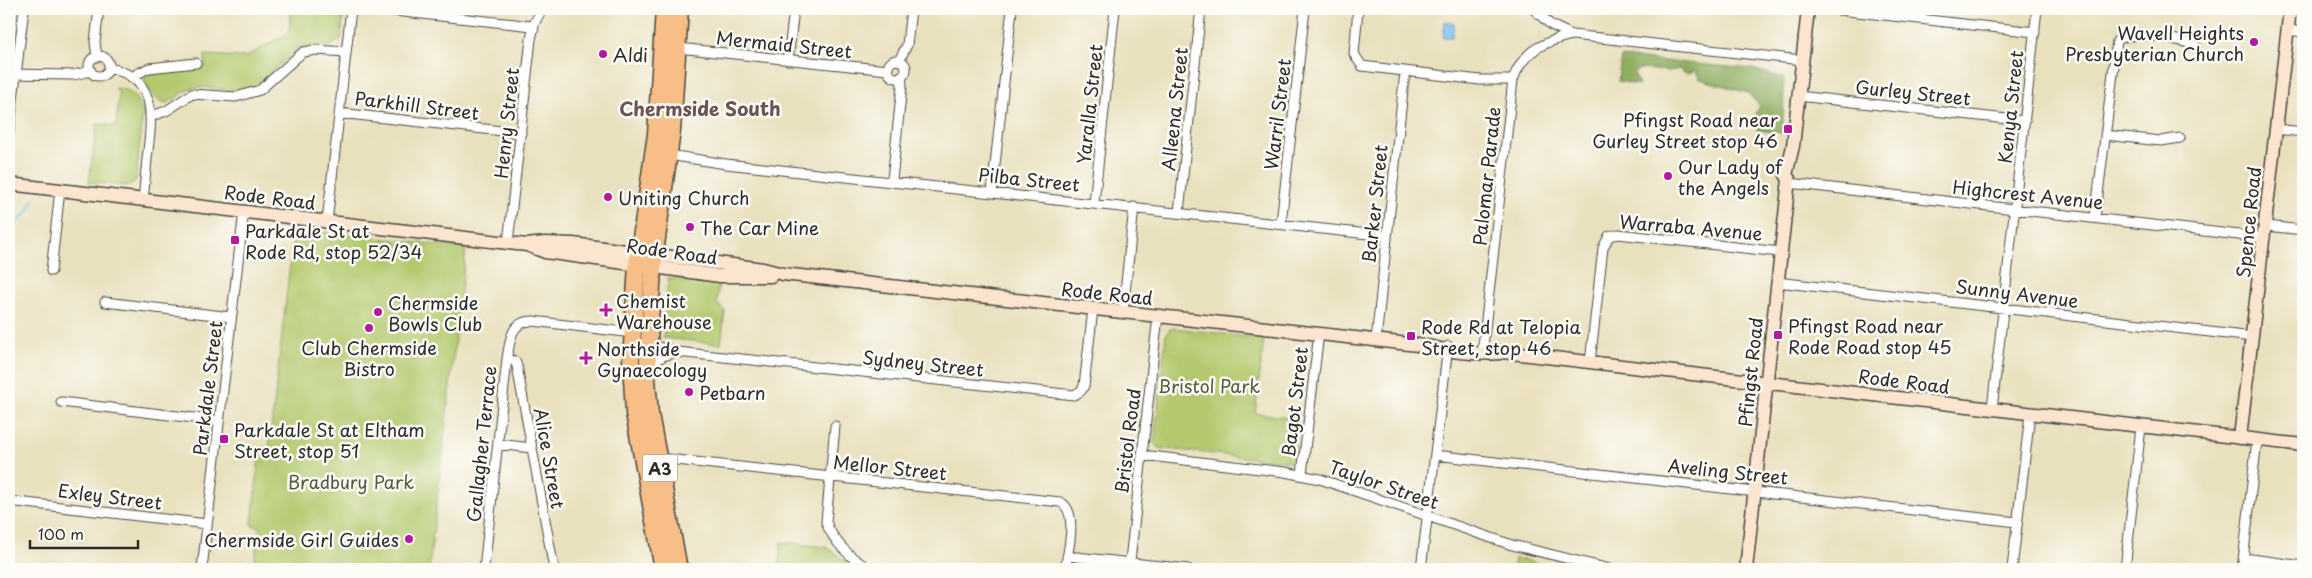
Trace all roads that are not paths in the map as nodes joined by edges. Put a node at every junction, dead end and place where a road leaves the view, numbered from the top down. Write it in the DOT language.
graph roads {
  1 [pos="24,9"];
  2 [pos="99,9"];
  3 [pos="351,9"];
  4 [pos="376,9"];
  5 [pos="542,9"];
  6 [pos="664,9"];
  7 [pos="680,9"];
  8 [pos="911,9"];
  9 [pos="1012,9"];
  10 [pos="1115,9"];
  11 [pos="1202,9"];
  12 [pos="1305,9"];
  13 [pos="1358,9"];
  14 [pos="1534,9"];
  15 [pos="1808,9"];
  16 [pos="1830,9"];
  17 [pos="2037,9"];
  18 [pos="2290,9"];
  19 [pos="792,18"];
  20 [pos="533,26"];
  21 [pos="2288,30"];
  22 [pos="2035,32"];
  23 [pos="2303,32"];
  24 [pos="1572,35"];
  25 [pos="2196,46"];
  26 [pos="678,48"];
  27 [pos="346,52"];
  28 [pos="97,57"];
  29 [pos="788,60"];
  30 [pos="899,60"];
  31 [pos="1802,60"];
  32 [pos="196,63"];
  33 [pos="109,68"];
  34 [pos="888,70"];
  35 [pos="91,71"];
  36 [pos="1405,72"];
  37 [pos="12,74"];
  38 [pos="901,76"];
  39 [pos="131,77"];
  40 [pos="1513,80"];
  41 [pos="1798,96"];
  42 [pos="340,113"];
  43 [pos="152,116"];
  44 [pos="2025,121"];
  45 [pos="2276,129"];
  46 [pos="9,132"];
  47 [pos="2303,132"];
  48 [pos="521,134"];
  49 [pos="2104,135"];
  50 [pos="2180,138"];
  51 [pos="669,155"];
  52 [pos="892,180"];
  53 [pos="1789,181"];
  54 [pos="9,184"];
  55 [pos="60,190"];
  56 [pos="992,192"];
  57 [pos="143,200"];
  58 [pos="1094,203"];
  59 [pos="1134,207"];
  60 [pos="2015,209"];
  61 [pos="244,212"];
  62 [pos="1179,212"];
  63 [pos="2094,218"];
  64 [pos="328,222"];
  65 [pos="1280,223"];
  66 [pos="2303,230"];
  67 [pos="2265,232"];
  68 [pos="1387,236"];
  69 [pos="508,243"];
  70 [pos="1780,252"];
  71 [pos="645,260"];
  72 [pos="51,271"];
  73 [pos="1777,282"];
  74 [pos="105,302"];
  75 [pos="2003,308"];
  76 [pos="1093,309"];
  77 [pos="1123,312"];
  78 [pos="1158,316"];
  79 [pos="231,317"];
  80 [pos="633,333"];
  81 [pos="1319,333"];
  82 [pos="2253,337"];
  83 [pos="1376,340"];
  84 [pos="648,344"];
  85 [pos="1448,348"];
  86 [pos="1483,351"];
  87 [pos="677,352"];
  88 [pos="507,359"];
  89 [pos="1590,363"];
  90 [pos="647,367"];
  91 [pos="1767,383"];
  92 [pos="61,402"];
  93 [pos="1992,409"];
  94 [pos="2030,414"];
  95 [pos="219,421"];
  96 [pos="834,426"];
  97 [pos="2141,427"];
  98 [pos="2240,438"];
  99 [pos="2257,440"];
  100 [pos="498,444"];
  101 [pos="2303,445"];
  102 [pos="532,448"];
  103 [pos="1142,455"];
  104 [pos="1435,455"];
  105 [pos="658,458"];
  106 [pos="1302,474"];
  107 [pos="829,476"];
  108 [pos="1755,491"];
  109 [pos="9,501"];
  110 [pos="1428,516"];
  111 [pos="2017,522"];
  112 [pos="207,524"];
  113 [pos="1067,556"];
  114 [pos="2244,558"];
  115 [pos="1129,566"];
  116 [pos="2303,566"];
  117 [pos="202,569"];
  118 [pos="484,569"];
  119 [pos="554,569"];
  120 [pos="663,569"];
  121 [pos="679,569"];
  122 [pos="872,569"];
  123 [pos="1065,569"];
  124 [pos="1188,569"];
  125 [pos="1421,569"];
  126 [pos="1610,569"];
  127 [pos="1746,569"];
  128 [pos="2012,569"];
  129 [pos="2125,569"];
  130 [pos="2242,569"];
  1 -- 37 [label="street"];
  2 -- 28 [label="street"];
  3 -- 27 [label="street"];
  4 -- 20 [label="street"];
  5 -- 20 [label="street, Henry Street"];
  6 -- 71 [label="highway, A3"];
  7 -- 26 [label="highway, A3"];
  8 -- 30 [label="street"];
  9 -- 56 [label="street"];
  10 -- 58 [label="street, Yaralla Street"];
  11 -- 62 [label="street, Alleena Street"];
  12 -- 65 [label="street, Warril Street"];
  13 -- 36 [label="street"];
  14 -- 24 [label="street"];
  15 -- 31 [label="main road, Pfingst Road"];
  16 -- 22 [label="street"];
  17 -- 22 [label="street, Kenya Street"];
  18 -- 21 [label="main road, Spence Road"];
  19 -- 29 [label="street"];
  20 -- 48 [label="street, Henry Street"];
  21 -- 23 [label="street"];
  21 -- 45 [label="main road, Spence Road"];
  22 -- 44 [label="street, Kenya Street"];
  24 -- 31 [label="street"];
  24 -- 40 [label="street, Palomar Parade"];
  25 -- 49 [label="street"];
  26 -- 29 [label="street, Mermaid Street"];
  26 -- 51 [label="highway, A3"];
  27 -- 42 [label="street"];
  27 -- 43 [label="street"];
  28 -- 33 [label="street"];
  28 -- 35 [label="street"];
  29 -- 34 [label="street, Mermaid Street"];
  30 -- 34 [label="street"];
  30 -- 38 [label="street"];
  31 -- 41 [label="main road, Pfingst Road"];
  32 -- 39 [label="street"];
  33 -- 35 [label="street"];
  33 -- 39 [label="street"];
  34 -- 38 [label="street"];
  35 -- 37 [label="street"];
  36 -- 40 [label="street"];
  36 -- 68 [label="street, Barker Street"];
  37 -- 46 [label="street"];
  38 -- 52 [label="street"];
  39 -- 43 [label="street"];
  40 -- 86 [label="street, Palomar Parade"];
  41 -- 44 [label="street, Gurley Street"];
  41 -- 53 [label="main road, Pfingst Road"];
  42 -- 48 [label="street, Parkhill Street"];
  42 -- 64 [label="street"];
  43 -- 57 [label="street"];
  44 -- 60 [label="street, Kenya Street"];
  45 -- 47 [label="street"];
  45 -- 67 [label="main road, Spence Road"];
  48 -- 69 [label="street, Henry Street"];
  49 -- 50 [label="street"];
  49 -- 63 [label="street"];
  51 -- 52 [label="street, Pilba Street"];
  51 -- 71 [label="highway, A3"];
  52 -- 56 [label="street, Pilba Street"];
  53 -- 60 [label="street, Highcrest Avenue"];
  53 -- 70 [label="main road, Pfingst Road"];
  54 -- 55 [label="main road, Rode Road"];
  55 -- 57 [label="main road, Rode Road"];
  55 -- 72 [label="street"];
  56 -- 58 [label="street, Pilba Street"];
  57 -- 61 [label="main road, Rode Road"];
  58 -- 59 [label="street, Pilba Street"];
  59 -- 62 [label="street, Pilba Street"];
  59 -- 77 [label="street"];
  60 -- 63 [label="street, Highcrest Avenue"];
  60 -- 75 [label="street, Kenya Street"];
  61 -- 64 [label="main road, Rode Road"];
  61 -- 79 [label="street, Parkdale Street"];
  62 -- 65 [label="street, Pilba Street"];
  63 -- 67 [label="street, Highcrest Avenue"];
  64 -- 69 [label="main road, Rode Road"];
  65 -- 68 [label="street, Pilba Street"];
  66 -- 67 [label="street, Highcrest Avenue"];
  67 -- 82 [label="main road, Spence Road"];
  68 -- 83 [label="street, Barker Street"];
  69 -- 71 [label="main road, Rode Road"];
  70 -- 73 [label="main road, Pfingst Road"];
  70 -- 89 [label="street, Warraba Avenue"];
  71 -- 76 [label="main road, Rode Road"];
  71 -- 80 [label="highway, A3"];
  71 -- 84 [label="highway, A3"];
  73 -- 75 [label="street, Sunny Avenue"];
  73 -- 91 [label="main road, Pfingst Road"];
  74 -- 79 [label="street"];
  75 -- 82 [label="street, Sunny Avenue"];
  75 -- 93 [label="street, Kenya Street"];
  76 -- 77 [label="main road, Rode Road"];
  76 -- 87 [label="street, Sydney Street"];
  77 -- 78 [label="main road, Rode Road"];
  78 -- 81 [label="main road, Rode Road"];
  78 -- 103 [label="street, Bristol Road"];
  79 -- 95 [label="street, Parkdale Street"];
  80 -- 88 [label="street, Gallagher Terrace"];
  80 -- 120 [label="highway, A3"];
  81 -- 83 [label="main road, Rode Road"];
  81 -- 106 [label="street, Bagot Street"];
  82 -- 98 [label="main road, Spence Road"];
  83 -- 85 [label="main road, Rode Road"];
  84 -- 87 [label="street, Sydney Street"];
  84 -- 90 [label="highway, A3"];
  85 -- 86 [label="main road, Rode Road"];
  85 -- 104 [label="street"];
  86 -- 89 [label="main road, Rode Road"];
  87 -- 90 [label="street, Sydney Street"];
  88 -- 100 [label="street, Gallagher Terrace"];
  88 -- 102 [label="street, Alice Street"];
  89 -- 91 [label="main road, Rode Road"];
  90 -- 105 [label="highway, A3"];
  91 -- 93 [label="main road, Rode Road"];
  91 -- 108 [label="main road, Pfingst Road"];
  92 -- 95 [label="street"];
  93 -- 94 [label="main road, Rode Road"];
  94 -- 97 [label="main road, Rode Road"];
  94 -- 111 [label="street"];
  95 -- 112 [label="street, Parkdale Street"];
  96 -- 107 [label="street"];
  97 -- 98 [label="main road, Rode Road"];
  97 -- 129 [label="street"];
  98 -- 99 [label="main road, Rode Road"];
  99 -- 101 [label="main road, Rode Road"];
  99 -- 114 [label="street"];
  100 -- 102 [label="street"];
  100 -- 118 [label="street, Gallagher Terrace"];
  102 -- 119 [label="street, Alice Street"];
  103 -- 106 [label="street, Taylor Street"];
  103 -- 115 [label="street, Bristol Road"];
  104 -- 108 [label="street, Aveling Street"];
  104 -- 110 [label="street"];
  105 -- 107 [label="street, Mellor Street"];
  105 -- 121 [label="highway, A3"];
  106 -- 110 [label="street, Taylor Street"];
  107 -- 113 [label="street, Mellor Street"];
  107 -- 122 [label="street"];
  108 -- 111 [label="street, Aveling Street"];
  108 -- 127 [label="main road, Pfingst Road"];
  109 -- 112 [label="street, Exley Street"];
  110 -- 125 [label="street"];
  110 -- 126 [label="street, Taylor Street"];
  111 -- 128 [label="street"];
  112 -- 117 [label="street, Parkdale Street"];
  113 -- 115 [label="street"];
  113 -- 123 [label="street, Mellor Street"];
  114 -- 116 [label="street"];
  114 -- 130 [label="street"];
  115 -- 124 [label="street"];
}
